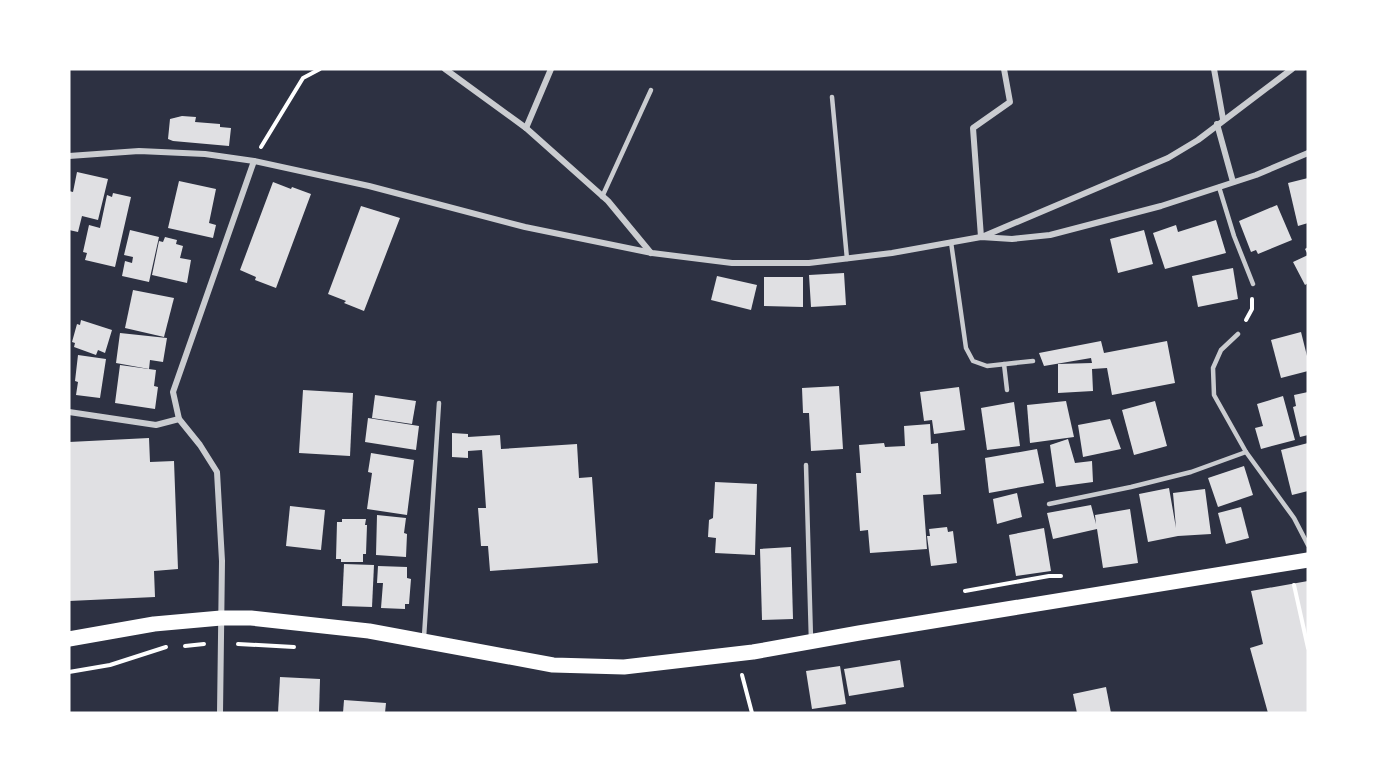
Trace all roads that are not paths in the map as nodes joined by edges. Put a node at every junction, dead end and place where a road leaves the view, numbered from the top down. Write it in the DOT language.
graph roads {
  1 [pos="445,69"];
  2 [pos="551,69"];
  3 [pos="1004,69"];
  4 [pos="1214,69"];
  5 [pos="1292,69"];
  6 [pos="651,90"];
  7 [pos="832,97"];
  8 [pos="1223,119"];
  9 [pos="1217,124"];
  10 [pos="526,128"];
  11 [pos="1308,153"];
  12 [pos="69,156"];
  13 [pos="254,161"];
  14 [pos="1233,182"];
  15 [pos="1219,187"];
  16 [pos="602,196"];
  17 [pos="981,237"];
  18 [pos="951,242"];
  19 [pos="652,253"];
  20 [pos="847,259"];
  21 [pos="1253,284"];
  22 [pos="1238,334"];
  23 [pos="1033,361"];
  24 [pos="1004,364"];
  25 [pos="1007,390"];
  26 [pos="439,403"];
  27 [pos="69,412"];
  28 [pos="179,419"];
  29 [pos="1246,452"];
  30 [pos="806,465"];
  31 [pos="1049,504"];
  32 [pos="1308,545"];
  33 [pos="1308,560"];
  34 [pos="220,618"];
  35 [pos="69,639"];
  36 [pos="424,641"];
  37 [pos="811,642"];
  38 [pos="220,713"];
  1 -- 10 [label="street"];
  2 -- 10 [label="street"];
  3 -- 17 [label="street"];
  4 -- 8 [label="street"];
  5 -- 8 [label="street"];
  6 -- 16 [label="lane"];
  7 -- 20 [label="lane"];
  8 -- 9 [label="street"];
  9 -- 14 [label="street"];
  9 -- 17 [label="street"];
  10 -- 16 [label="street"];
  11 -- 14 [label="street"];
  12 -- 13 [label="street"];
  13 -- 19 [label="street"];
  13 -- 28 [label="street"];
  14 -- 15 [label="street"];
  15 -- 17 [label="street"];
  15 -- 21 [label="lane"];
  16 -- 19 [label="street"];
  17 -- 18 [label="street"];
  18 -- 20 [label="street"];
  18 -- 24 [label="lane"];
  19 -- 20 [label="street"];
  22 -- 29 [label="lane"];
  23 -- 24 [label="lane"];
  24 -- 25 [label="lane"];
  26 -- 36 [label="lane"];
  27 -- 28 [label="street"];
  28 -- 34 [label="street"];
  29 -- 31 [label="lane"];
  29 -- 32 [label="lane"];
  30 -- 37 [label="lane"];
  33 -- 37 [label="main road"];
  34 -- 35 [label="main road"];
  34 -- 36 [label="main road"];
  34 -- 38 [label="street"];
  36 -- 37 [label="main road"];
}
